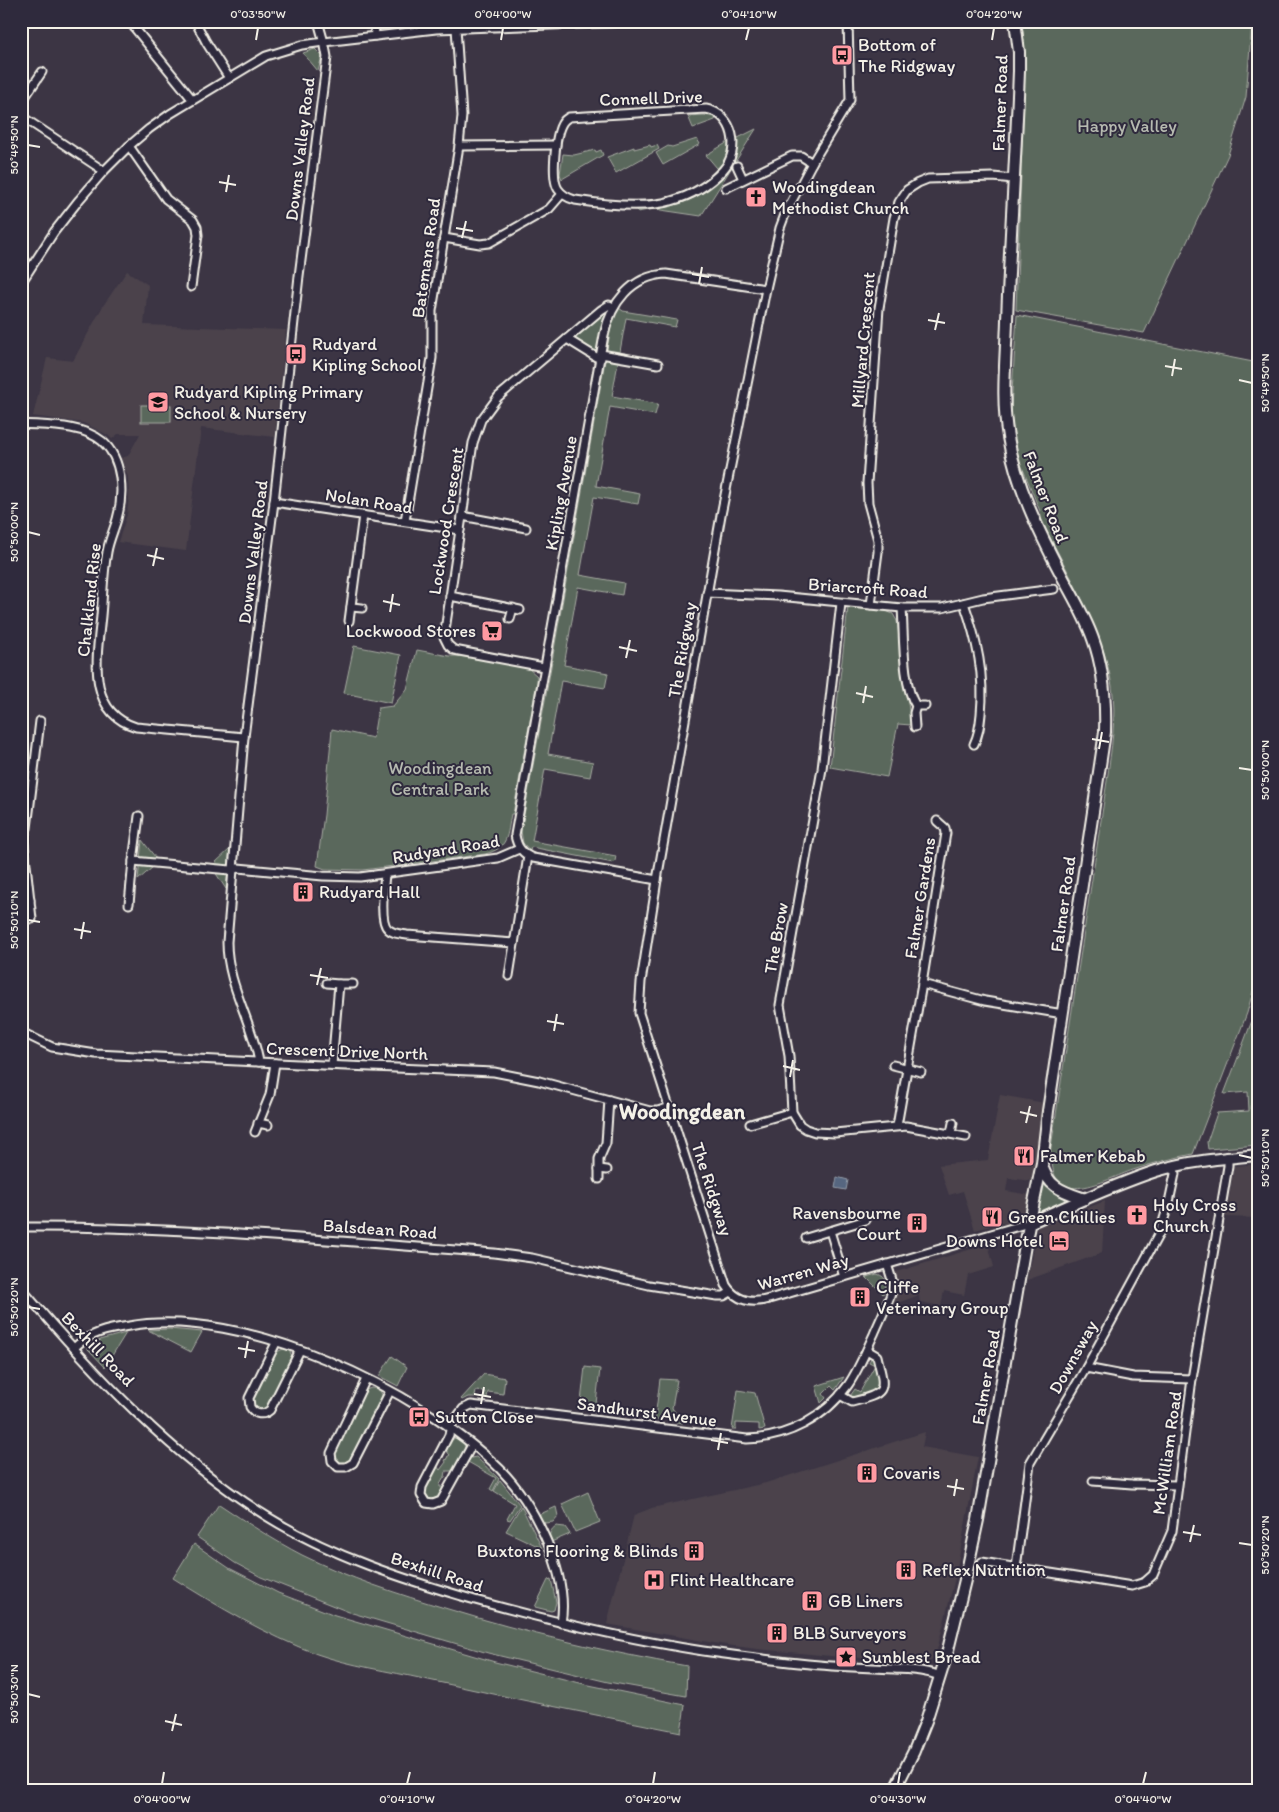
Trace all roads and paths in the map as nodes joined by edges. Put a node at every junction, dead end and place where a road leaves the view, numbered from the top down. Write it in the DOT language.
graph roads {
  1 [pos="129,21"];
  2 [pos="195,21"];
  3 [pos="318,21"];
  4 [pos="374,21"];
  5 [pos="659,21"];
  6 [pos="848,21"];
  7 [pos="1015,21"];
  8 [pos="456,28"];
  9 [pos="375,36"];
  10 [pos="324,42"];
  11 [pos="42,72"];
  12 [pos="229,78"];
  13 [pos="192,99"];
  14 [pos="21,102"];
  15 [pos="21,116"];
  16 [pos="556,145"];
  17 [pos="129,146"];
  18 [pos="459,146"];
  19 [pos="812,163"];
  20 [pos="737,166"];
  21 [pos="104,171"];
  22 [pos="743,178"];
  23 [pos="1014,178"];
  24 [pos="726,188"];
  25 [pos="562,194"];
  26 [pos="444,238"];
  27 [pos="21,283"];
  28 [pos="191,287"];
  29 [pos="766,289"];
  30 [pos="613,307"];
  31 [pos="567,339"];
  32 [pos="601,356"];
  33 [pos="658,364"];
  34 [pos="21,424"];
  35 [pos="274,502"];
  36 [pos="362,515"];
  37 [pos="462,516"];
  38 [pos="406,521"];
  39 [pos="526,528"];
  40 [pos="460,530"];
  41 [pos="1054,589"];
  42 [pos="707,593"];
  43 [pos="450,596"];
  44 [pos="841,603"];
  45 [pos="964,604"];
  46 [pos="871,605"];
  47 [pos="351,607"];
  48 [pos="362,608"];
  49 [pos="902,608"];
  50 [pos="510,619"];
  51 [pos="349,621"];
  52 [pos="544,667"];
  53 [pos="916,706"];
  54 [pos="925,706"];
  55 [pos="40,722"];
  56 [pos="915,727"];
  57 [pos="244,737"];
  58 [pos="974,744"];
  59 [pos="139,816"];
  60 [pos="937,821"];
  61 [pos="22,837"];
  62 [pos="519,848"];
  63 [pos="528,856"];
  64 [pos="133,861"];
  65 [pos="234,869"];
  66 [pos="385,874"];
  67 [pos="657,880"];
  68 [pos="30,900"];
  69 [pos="21,901"];
  70 [pos="130,904"];
  71 [pos="32,919"];
  72 [pos="514,943"];
  73 [pos="509,976"];
  74 [pos="327,983"];
  75 [pos="339,984"];
  76 [pos="353,984"];
  77 [pos="922,984"];
  78 [pos="1063,1014"];
  79 [pos="21,1032"];
  80 [pos="259,1062"];
  81 [pos="275,1063"];
  82 [pos="332,1065"];
  83 [pos="894,1065"];
  84 [pos="907,1069"];
  85 [pos="921,1072"];
  86 [pos="609,1100"];
  87 [pos="670,1108"];
  88 [pos="792,1112"];
  89 [pos="258,1123"];
  90 [pos="953,1123"];
  91 [pos="750,1124"];
  92 [pos="268,1125"];
  93 [pos="897,1126"];
  94 [pos="255,1132"];
  95 [pos="951,1133"];
  96 [pos="966,1136"];
  97 [pos="1258,1155"];
  98 [pos="1228,1158"];
  99 [pos="1042,1163"];
  100 [pos="1174,1167"];
  101 [pos="599,1169"];
  102 [pos="607,1170"];
  103 [pos="599,1179"];
  104 [pos="1085,1199"];
  105 [pos="21,1216"];
  106 [pos="866,1220"];
  107 [pos="1029,1223"];
  108 [pos="22,1227"];
  109 [pos="830,1232"];
  110 [pos="806,1238"];
  111 [pos="887,1264"];
  112 [pos="844,1276"];
  113 [pos="21,1288"];
  114 [pos="731,1292"];
  115 [pos="276,1342"];
  116 [pos="74,1348"];
  117 [pos="300,1350"];
  118 [pos="867,1350"];
  119 [pos="1086,1368"];
  120 [pos="366,1378"];
  121 [pos="1192,1379"];
  122 [pos="390,1391"];
  123 [pos="840,1395"];
  124 [pos="450,1428"];
  125 [pos="472,1445"];
  126 [pos="1093,1481"];
  127 [pos="1178,1484"];
  128 [pos="982,1562"];
  129 [pos="1016,1568"];
  130 [pos="561,1623"];
  131 [pos="940,1676"];
  132 [pos="894,1791"];
  1 -- 13 [label="street"];
  2 -- 12 [label="street"];
  3 -- 10 [label="street, Downs Valley Road"];
  4 -- 9 [label="street"];
  5 -- 8 [label="street"];
  6 -- 19 [label="street, The Ridgway"];
  7 -- 23 [label="main road, Falmer Road"];
  8 -- 9 [label="street"];
  8 -- 18 [label="street, Batemans Road"];
  9 -- 10 [label="street"];
  10 -- 12 [label="street"];
  10 -- 35 [label="street, Downs Valley Road"];
  11 -- 14 [label="street"];
  12 -- 13 [label="street"];
  13 -- 17 [label="street"];
  15 -- 21 [label="street"];
  16 -- 18 [label="street"];
  16 -- 25 [label="street, Connell Drive"];
  16 -- 25 [label="street, Connell Drive"];
  17 -- 21 [label="street"];
  17 -- 28 [label="street"];
  18 -- 26 [label="street, Batemans Road"];
  19 -- 22 [label="street"];
  19 -- 29 [label="street, The Ridgway"];
  20 -- 22 [label="street"];
  21 -- 27 [label="street"];
  22 -- 24 [label="street"];
  23 -- 46 [label="street, Millyard Crescent"];
  23 -- 78 [label="main road, Falmer Road"];
  25 -- 26 [label="street"];
  26 -- 38 [label="street, Batemans Road"];
  29 -- 30 [label="street, Kipling Avenue"];
  29 -- 42 [label="street, The Ridgway"];
  30 -- 31 [label="street, Lockwood Crescent"];
  30 -- 32 [label="street, Kipling Avenue"];
  31 -- 32 [label="street"];
  31 -- 37 [label="street, Lockwood Crescent"];
  32 -- 33 [label="street"];
  32 -- 52 [label="street, Kipling Avenue"];
  34 -- 57 [label="street, Chalkland Rise"];
  35 -- 36 [label="street, Nolan Road"];
  35 -- 57 [label="street, Downs Valley Road"];
  36 -- 38 [label="street, Nolan Road"];
  36 -- 47 [label="street"];
  37 -- 39 [label="street"];
  37 -- 40 [label="street, Lockwood Crescent"];
  38 -- 40 [label="street, Nolan Road"];
  40 -- 43 [label="street, Lockwood Crescent"];
  41 -- 45 [label="street, Briarcroft Road"];
  42 -- 44 [label="street, Briarcroft Road"];
  42 -- 67 [label="street, The Ridgway"];
  43 -- 50 [label="street"];
  43 -- 52 [label="street, Lockwood Crescent"];
  44 -- 46 [label="street, Briarcroft Road"];
  44 -- 88 [label="street, The Brow"];
  45 -- 49 [label="street, Briarcroft Road"];
  45 -- 58 [label="street"];
  46 -- 49 [label="street, Briarcroft Road"];
  47 -- 48 [label="street"];
  47 -- 51 [label="street"];
  49 -- 53 [label="street"];
  52 -- 62 [label="street, Kipling Avenue"];
  53 -- 54 [label="street"];
  53 -- 56 [label="street"];
  55 -- 61 [label="street"];
  57 -- 65 [label="street, Downs Valley Road"];
  59 -- 64 [label="street"];
  60 -- 77 [label="street, Falmer Gardens"];
  61 -- 68 [label="street"];
  62 -- 63 [label="street, Rudyard Road"];
  62 -- 66 [label="street, Rudyard Road"];
  63 -- 67 [label="street"];
  63 -- 72 [label="street"];
  64 -- 65 [label="street, Rudyard Road"];
  64 -- 70 [label="street"];
  65 -- 66 [label="street, Rudyard Road"];
  65 -- 80 [label="street, Downs Valley Road"];
  66 -- 72 [label="street"];
  67 -- 87 [label="street, The Ridgway"];
  68 -- 69 [label="street"];
  68 -- 71 [label="street"];
  72 -- 73 [label="street"];
  74 -- 75 [label="street"];
  75 -- 76 [label="street"];
  75 -- 82 [label="street"];
  77 -- 78 [label="street, Falmer Gardens"];
  77 -- 84 [label="street, Falmer Gardens"];
  78 -- 99 [label="main road, Falmer Road"];
  79 -- 80 [label="street, Crescent Drive North"];
  80 -- 81 [label="street, Crescent Drive North"];
  81 -- 82 [label="street, Crescent Drive North"];
  81 -- 89 [label="street"];
  82 -- 86 [label="street, Crescent Drive North"];
  83 -- 84 [label="street"];
  84 -- 85 [label="street"];
  84 -- 93 [label="street, Falmer Gardens"];
  86 -- 87 [label="street, Crescent Drive North"];
  86 -- 101 [label="street"];
  87 -- 114 [label="street, The Ridgway"];
  88 -- 91 [label="street"];
  88 -- 93 [label="street"];
  89 -- 92 [label="street"];
  89 -- 94 [label="street"];
  90 -- 95 [label="street"];
  93 -- 95 [label="street"];
  95 -- 96 [label="street"];
  97 -- 98 [label="main road"];
  98 -- 100 [label="main road"];
  98 -- 121 [label="street, McWilliam Road"];
  99 -- 104 [label="main road"];
  99 -- 107 [label="main road, Falmer Road"];
  100 -- 104 [label="main road"];
  100 -- 119 [label="street, Downsway"];
  101 -- 102 [label="street"];
  101 -- 103 [label="street"];
  104 -- 107 [label="main road"];
  105 -- 108 [label="street"];
  106 -- 109 [label="street"];
  107 -- 111 [label="street, Warren Way"];
  107 -- 131 [label="main road, Falmer Road"];
  108 -- 114 [label="street, Balsdean Road"];
  109 -- 110 [label="street"];
  109 -- 112 [label="street"];
  111 -- 112 [label="street, Warren Way"];
  111 -- 118 [label="street, Sandhurst Avenue"];
  112 -- 114 [label="street, Warren Way"];
  113 -- 116 [label="street, Bexhill Road"];
  115 -- 116 [label="street"];
  115 -- 117 [label="street"];
  115 -- 117 [label="street"];
  116 -- 130 [label="street, Bexhill Road"];
  117 -- 120 [label="street"];
  118 -- 123 [label="street, Sandhurst Avenue"];
  118 -- 123 [label="street"];
  119 -- 121 [label="street"];
  119 -- 129 [label="street, Downsway"];
  120 -- 122 [label="street"];
  120 -- 122 [label="street"];
  121 -- 127 [label="street, McWilliam Road"];
  122 -- 124 [label="street"];
  123 -- 124 [label="street, Sandhurst Avenue"];
  124 -- 125 [label="street"];
  124 -- 125 [label="street, Sandhurst Avenue"];
  125 -- 130 [label="street"];
  126 -- 127 [label="street"];
  127 -- 129 [label="street, McWilliam Road"];
  128 -- 129 [label="street, McWilliam Road"];
  130 -- 131 [label="street, Bexhill Road"];
  131 -- 132 [label="main road, Falmer Road"];
}
